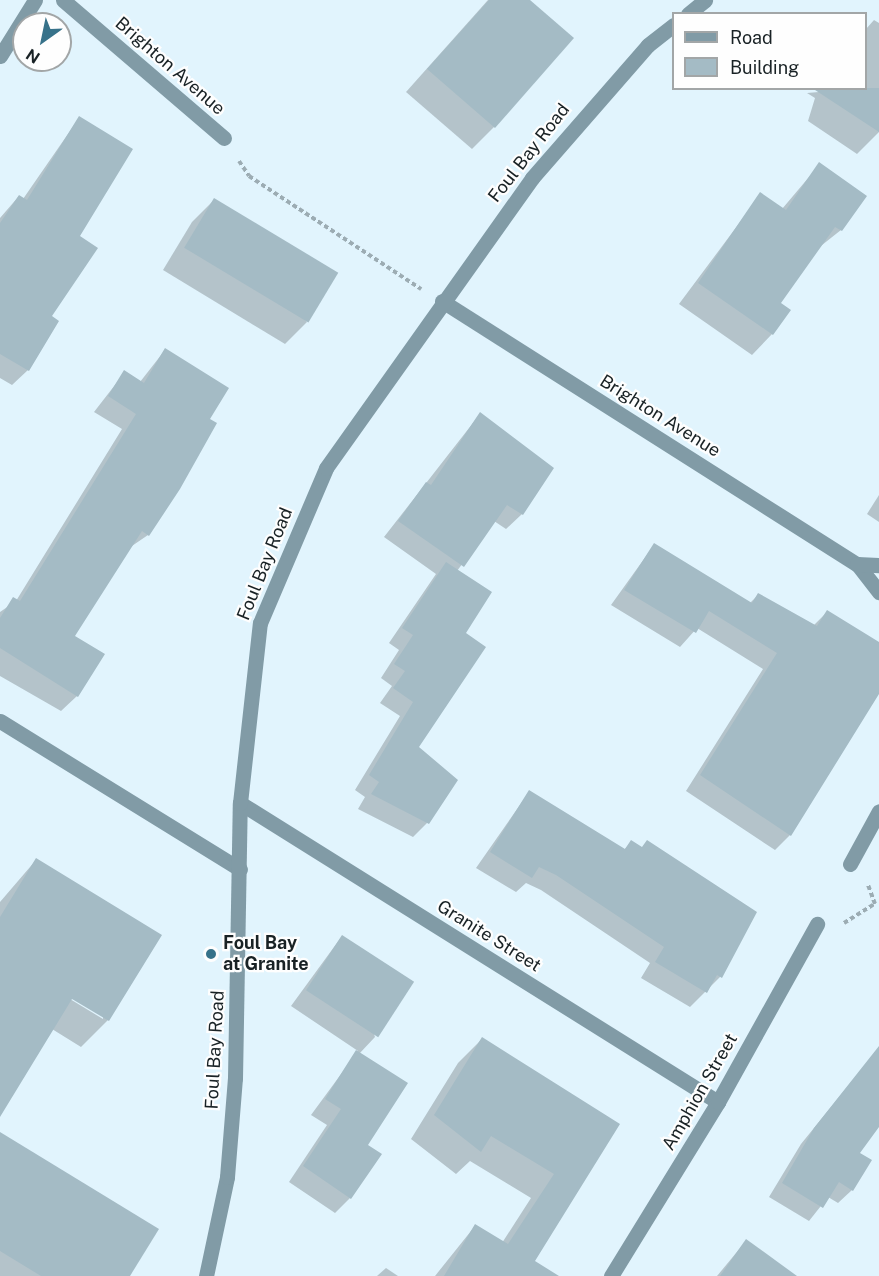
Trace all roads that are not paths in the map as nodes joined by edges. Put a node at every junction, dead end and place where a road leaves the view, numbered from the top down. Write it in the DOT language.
graph roads {
  1 [pos="35,0"];
  2 [pos="63,0"];
  3 [pos="705,0"];
  4 [pos="690,12"];
  5 [pos="672,27"];
  6 [pos="0,56"];
  7 [pos="224,138"];
  8 [pos="442,301"];
  9 [pos="857,564"];
  10 [pos="879,565"];
  11 [pos="879,592"];
  12 [pos="0,721"];
  13 [pos="240,804"];
  14 [pos="879,812"];
  15 [pos="850,864"];
  16 [pos="240,868"];
  17 [pos="817,924"];
  18 [pos="718,1102"];
  19 [pos="206,1276"];
  20 [pos="611,1276"];
  1 -- 6 [label="street"];
  2 -- 7 [label="street, Brighton Avenue"];
  3 -- 4 [label="street"];
  5 -- 8 [label="street, Foul Bay Road"];
  8 -- 9 [label="street, Brighton Avenue"];
  8 -- 13 [label="street, Foul Bay Road"];
  9 -- 10 [label="street, Brighton Avenue"];
  9 -- 11 [label="street, Brighton Avenue"];
  12 -- 16 [label="street"];
  13 -- 16 [label="street, Foul Bay Road"];
  13 -- 18 [label="street, Granite Street"];
  14 -- 15 [label="street"];
  16 -- 19 [label="street, Foul Bay Road"];
  17 -- 18 [label="street, Amphion Street"];
  18 -- 20 [label="street, Amphion Street"];
}
